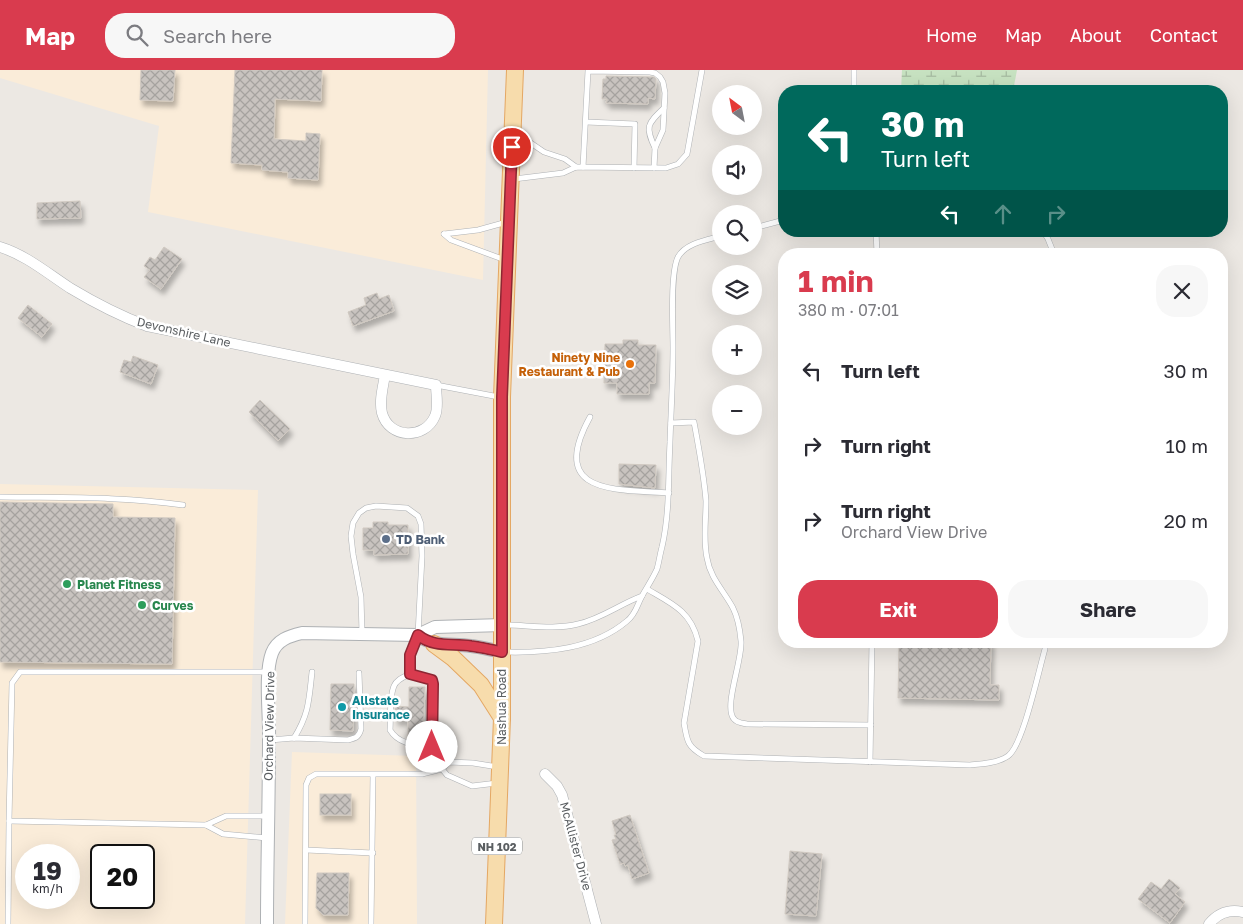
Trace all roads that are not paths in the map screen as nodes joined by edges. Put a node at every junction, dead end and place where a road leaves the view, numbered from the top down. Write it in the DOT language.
graph roads {
  1 [pos="515,70"];
  2 [pos="702,70"];
  3 [pos="854,70"];
  4 [pos="588,71"];
  5 [pos="854,85"];
  6 [pos="664,108"];
  7 [pos="586,122"];
  8 [pos="512,130"];
  9 [pos="655,148"];
  10 [pos="583,166"];
  11 [pos="576,167"];
  12 [pos="634,168"];
  13 [pos="654,168"];
  14 [pos="511,179"];
  15 [pos="510,221"];
  16 [pos="778,222"];
  17 [pos="762,226"];
  18 [pos="712,239"];
  19 [pos="0,247"];
  20 [pos="508,261"];
  21 [pos="385,375"];
  22 [pos="436,385"];
  23 [pos="502,397"];
  24 [pos="590,417"];
  25 [pos="671,423"];
  26 [pos="670,493"];
  27 [pos="0,497"];
  28 [pos="183,505"];
  29 [pos="647,589"];
  30 [pos="642,596"];
  31 [pos="502,625"];
  32 [pos="362,633"];
  33 [pos="418,635"];
  34 [pos="434,644"];
  35 [pos="872,648"];
  36 [pos="1045,648"];
  37 [pos="502,652"];
  38 [pos="269,672"];
  39 [pos="312,672"];
  40 [pos="359,673"];
  41 [pos="410,674"];
  42 [pos="502,718"];
  43 [pos="871,725"];
  44 [pos="294,738"];
  45 [pos="270,740"];
  46 [pos="432,747"];
  47 [pos="870,762"];
  48 [pos="442,769"];
  49 [pos="545,774"];
  50 [pos="373,775"];
  51 [pos="500,775"];
  52 [pos="268,816"];
  53 [pos="9,821"];
  54 [pos="206,825"];
  55 [pos="267,838"];
  56 [pos="306,850"];
  57 [pos="373,853"];
  58 [pos="1243,912"];
  59 [pos="8,924"];
  60 [pos="267,924"];
  61 [pos="304,924"];
  62 [pos="371,924"];
  63 [pos="494,924"];
  64 [pos="596,924"];
  65 [pos="1210,924"];
  1 -- 8 [label="main road, Nashua Road / NH 102"];
  2 -- 13 [label="lane"];
  3 -- 5 [label="lane"];
  4 -- 6 [label="lane"];
  4 -- 7 [label="lane"];
  6 -- 9 [label="lane"];
  6 -- 9 [label="lane"];
  7 -- 10 [label="lane"];
  7 -- 12 [label="lane"];
  8 -- 11 [label="lane"];
  8 -- 14 [label="main road, Nashua Road / NH 102"];
  9 -- 13 [label="lane"];
  10 -- 11 [label="lane"];
  10 -- 12 [label="lane"];
  11 -- 14 [label="lane"];
  12 -- 13 [label="lane"];
  14 -- 15 [label="main road, Nashua Road / NH 102"];
  15 -- 20 [label="main road, Nashua Road / NH 102"];
  15 -- 20 [label="lane"];
  16 -- 17 [label="lane"];
  18 -- 25 [label="lane"];
  19 -- 21 [label="street, Devonshire Lane"];
  20 -- 23 [label="main road, Nashua Road / NH 102"];
  21 -- 22 [label="street, Devonshire Lane"];
  21 -- 22 [label="street"];
  22 -- 23 [label="lane, Devonshire Lane"];
  23 -- 31 [label="main road, Nashua Road / NH 102"];
  24 -- 26 [label="lane"];
  25 -- 26 [label="lane"];
  25 -- 43 [label="lane"];
  26 -- 29 [label="lane"];
  27 -- 28 [label="lane"];
  29 -- 30 [label="lane"];
  29 -- 47 [label="lane"];
  30 -- 31 [label="lane"];
  30 -- 37 [label="lane"];
  31 -- 33 [label="street, Orchard View Drive"];
  31 -- 37 [label="main road, Nashua Road / NH 102"];
  32 -- 33 [label="street, Orchard View Drive"];
  32 -- 33 [label="lane"];
  32 -- 38 [label="street, Orchard View Drive"];
  33 -- 34 [label="street, Orchard View Drive"];
  33 -- 41 [label="lane"];
  34 -- 37 [label="street, Orchard View Drive"];
  34 -- 42 [label="main road"];
  35 -- 43 [label="lane"];
  36 -- 47 [label="lane"];
  37 -- 42 [label="main road, Nashua Road / NH 102"];
  38 -- 45 [label="street, Orchard View Drive"];
  38 -- 53 [label="lane"];
  39 -- 44 [label="lane"];
  40 -- 44 [label="lane"];
  41 -- 46 [label="lane"];
  41 -- 46 [label="lane"];
  42 -- 51 [label="main road, Nashua Road / NH 102"];
  43 -- 47 [label="lane"];
  44 -- 45 [label="lane"];
  45 -- 52 [label="street, Orchard View Drive"];
  46 -- 48 [label="lane"];
  48 -- 50 [label="lane"];
  48 -- 51 [label="lane"];
  48 -- 51 [label="lane"];
  49 -- 64 [label="street, McAllister Drive"];
  50 -- 56 [label="lane"];
  50 -- 57 [label="lane"];
  51 -- 63 [label="main road, Nashua Road / NH 102"];
  52 -- 54 [label="lane"];
  52 -- 55 [label="street, Orchard View Drive"];
  53 -- 54 [label="lane"];
  53 -- 59 [label="lane"];
  54 -- 55 [label="lane"];
  55 -- 60 [label="street, Orchard View Drive"];
  56 -- 57 [label="lane"];
  56 -- 61 [label="lane"];
  57 -- 62 [label="lane"];
  58 -- 65 [label="street"];
}
